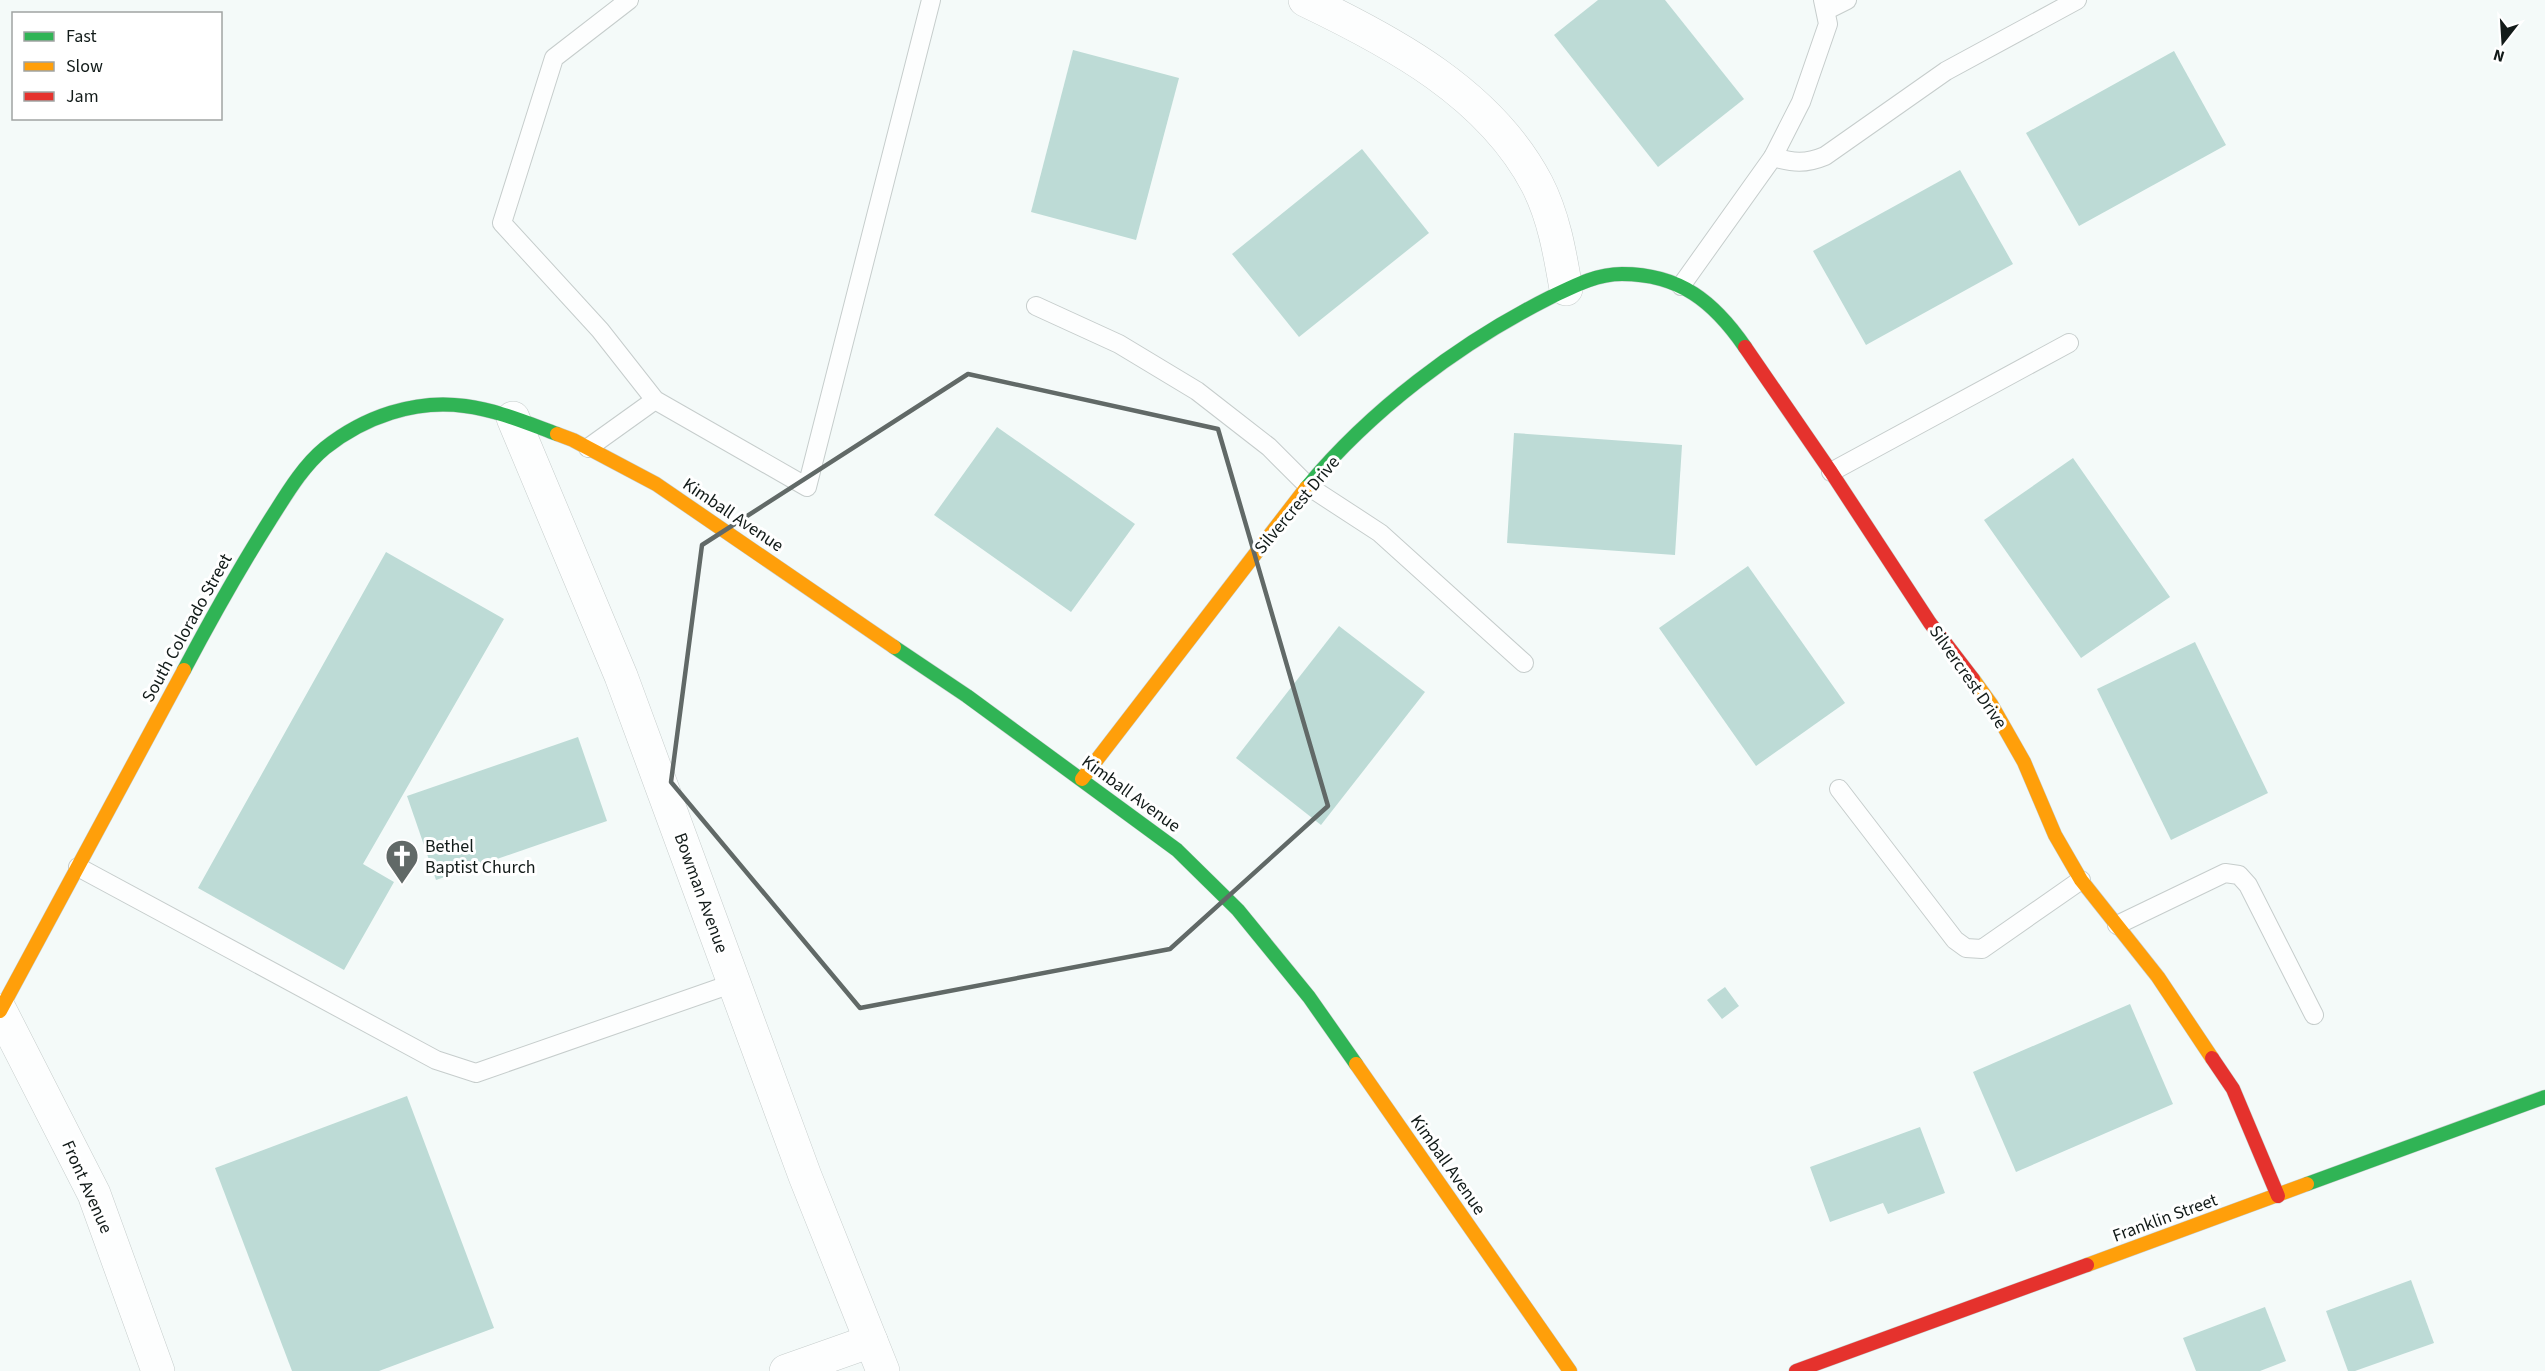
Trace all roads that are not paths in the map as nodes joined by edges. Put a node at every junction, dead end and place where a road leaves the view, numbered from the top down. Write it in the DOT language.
graph roads {
  1 [pos="629,0"];
  2 [pos="931,0"];
  3 [pos="1305,0"];
  4 [pos="1847,0"];
  5 [pos="2077,0"];
  6 [pos="1825,5"];
  7 [pos="1773,157"];
  8 [pos="1681,286"];
  9 [pos="1566,289"];
  10 [pos="1036,306"];
  11 [pos="2069,343"];
  12 [pos="655,400"];
  13 [pos="513,417"];
  14 [pos="588,448"];
  15 [pos="1831,472"];
  16 [pos="1308,486"];
  17 [pos="1524,663"];
  18 [pos="1082,779"];
  19 [pos="1839,789"];
  20 [pos="78,867"];
  21 [pos="2081,880"];
  22 [pos="2117,925"];
  23 [pos="734,983"];
  24 [pos="0,1010"];
  25 [pos="2314,1015"];
  26 [pos="2545,1097"];
  27 [pos="2278,1196"];
  28 [pos="871,1341"];
  29 [pos="158,1371"];
  30 [pos="786,1371"];
  31 [pos="883,1371"];
  32 [pos="1570,1371"];
  33 [pos="1796,1371"];
  1 -- 12 [label="lane"];
  2 -- 12 [label="lane"];
  3 -- 9 [label="street"];
  4 -- 6 [label="lane"];
  5 -- 7 [label="lane"];
  6 -- 7 [label="lane"];
  7 -- 8 [label="lane"];
  8 -- 9 [label="street, Silvercrest Drive"];
  8 -- 15 [label="street, Silvercrest Drive"];
  9 -- 16 [label="street, Silvercrest Drive"];
  10 -- 16 [label="lane"];
  11 -- 15 [label="lane"];
  12 -- 14 [label="lane"];
  13 -- 14 [label="street, Kimball Avenue"];
  13 -- 20 [label="street, South Colorado Street"];
  13 -- 23 [label="street, Bowman Avenue"];
  14 -- 18 [label="street, Kimball Avenue"];
  15 -- 21 [label="street, Silvercrest Drive"];
  16 -- 17 [label="lane"];
  16 -- 18 [label="street, Silvercrest Drive"];
  18 -- 32 [label="street, Kimball Avenue"];
  19 -- 21 [label="lane"];
  20 -- 23 [label="lane"];
  20 -- 24 [label="street, South Colorado Street"];
  21 -- 22 [label="street, Silvercrest Drive"];
  22 -- 25 [label="lane"];
  22 -- 27 [label="street, Silvercrest Drive"];
  23 -- 28 [label="street, Bowman Avenue"];
  24 -- 29 [label="street, Front Avenue"];
  26 -- 27 [label="street, Franklin Street"];
  27 -- 33 [label="street, Franklin Street"];
  28 -- 30 [label="street"];
  28 -- 31 [label="street, Bowman Avenue"];
}
